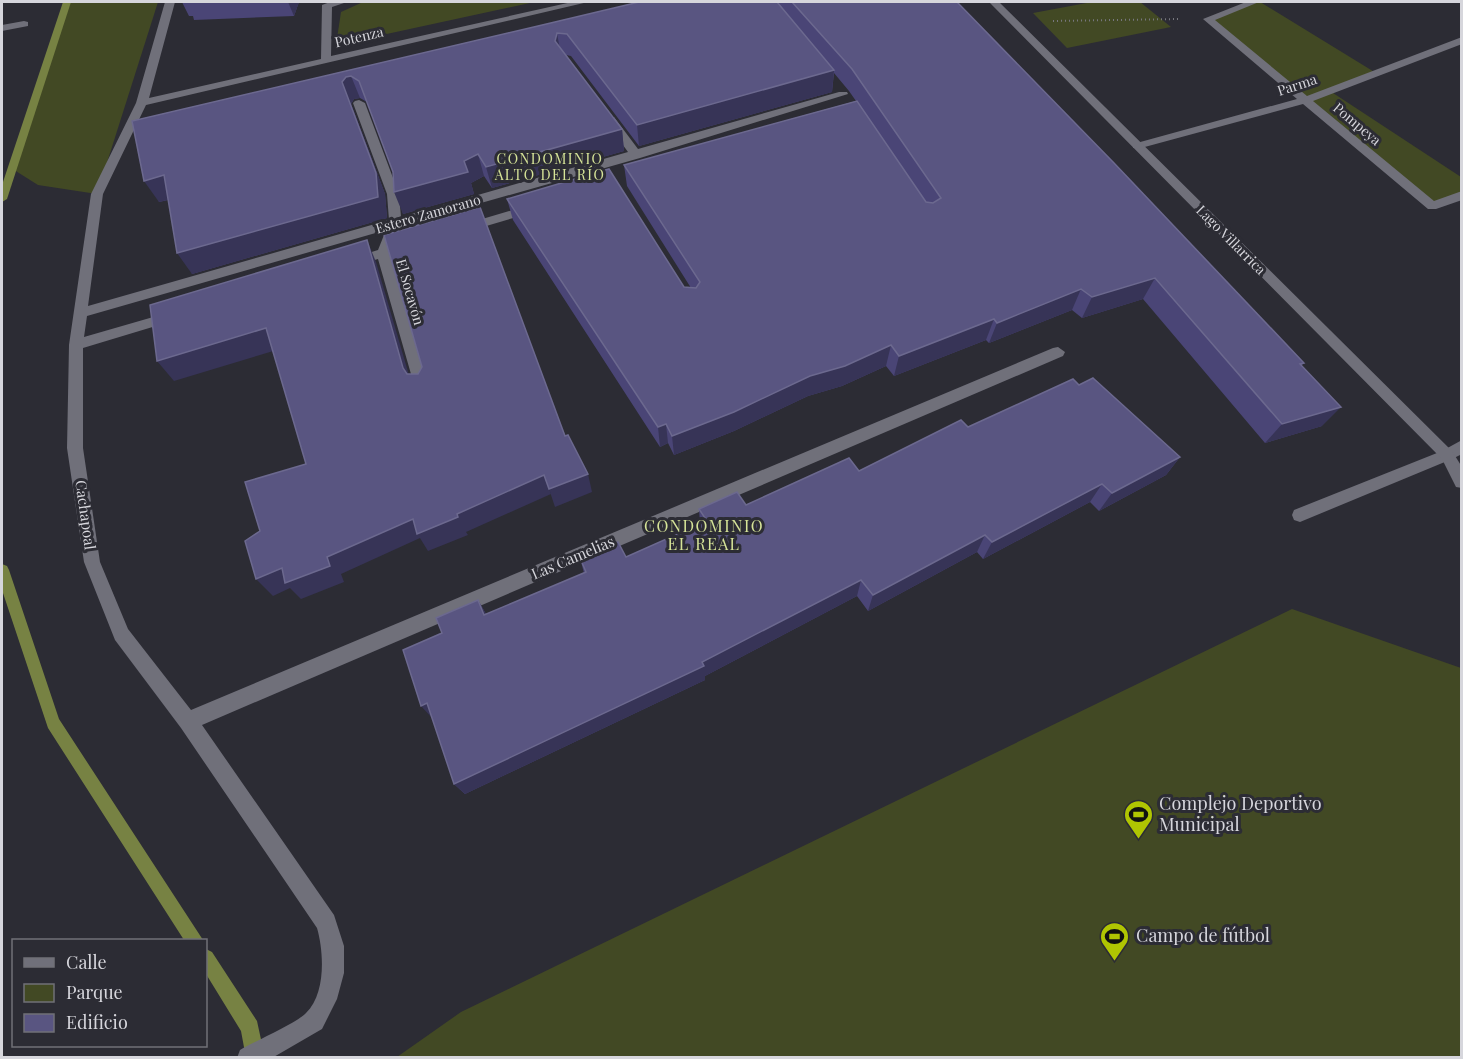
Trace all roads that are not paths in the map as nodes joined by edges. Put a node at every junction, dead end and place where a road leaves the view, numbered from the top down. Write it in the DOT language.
graph roads {
  1 [pos="170,2"];
  2 [pos="342,2"];
  3 [pos="583,2"];
  4 [pos="994,2"];
  5 [pos="1254,2"];
  6 [pos="554,5"];
  7 [pos="24,24"];
  8 [pos="2,28"];
  9 [pos="1461,40"];
  10 [pos="326,60"];
  11 [pos="842,94"];
  12 [pos="1305,100"];
  13 [pos="142,103"];
  14 [pos="359,103"];
  15 [pos="600,107"];
  16 [pos="1137,146"];
  17 [pos="636,155"];
  18 [pos="602,163"];
  19 [pos="611,177"];
  20 [pos="1461,195"];
  21 [pos="549,203"];
  22 [pos="395,223"];
  23 [pos="449,233"];
  24 [pos="427,240"];
  25 [pos="383,254"];
  26 [pos="337,267"];
  27 [pos="188,311"];
  28 [pos="82,313"];
  29 [pos="76,345"];
  30 [pos="1058,352"];
  31 [pos="422,388"];
  32 [pos="1461,446"];
  33 [pos="1447,455"];
  34 [pos="1461,482"];
  35 [pos="1300,515"];
  36 [pos="188,721"];
  37 [pos="248,1058"];
  1 -- 13 [label="street, Cachapoal"];
  2 -- 10 [label="street"];
  3 -- 6 [label="street, Potenza"];
  4 -- 16 [label="street, Lago Villarrica"];
  5 -- 12 [label="street, Pompeya"];
  6 -- 10 [label="street, Potenza"];
  7 -- 8 [label="street"];
  9 -- 12 [label="street, Parma"];
  10 -- 13 [label="street, Potenza"];
  11 -- 17 [label="street, Estero Zamorano"];
  12 -- 16 [label="street, Parma"];
  12 -- 20 [label="street, Pompeya"];
  13 -- 28 [label="street, Cachapoal"];
  14 -- 22 [label="street, El Socavón"];
  15 -- 17 [label="street"];
  16 -- 33 [label="street, Lago Villarrica"];
  17 -- 18 [label="street, Estero Zamorano"];
  18 -- 19 [label="street"];
  18 -- 22 [label="street, Estero Zamorano"];
  21 -- 23 [label="street"];
  22 -- 25 [label="street, El Socavón"];
  22 -- 28 [label="street, Estero Zamorano"];
  24 -- 25 [label="street"];
  25 -- 26 [label="street"];
  25 -- 31 [label="street, El Socavón"];
  27 -- 29 [label="street"];
  28 -- 29 [label="street, Cachapoal"];
  29 -- 36 [label="street, Cachapoal"];
  30 -- 36 [label="street, Las Camelias"];
  32 -- 33 [label="street"];
  33 -- 34 [label="street, Lago Villarrica"];
  33 -- 35 [label="street"];
  36 -- 37 [label="street, Cachapoal"];
}
